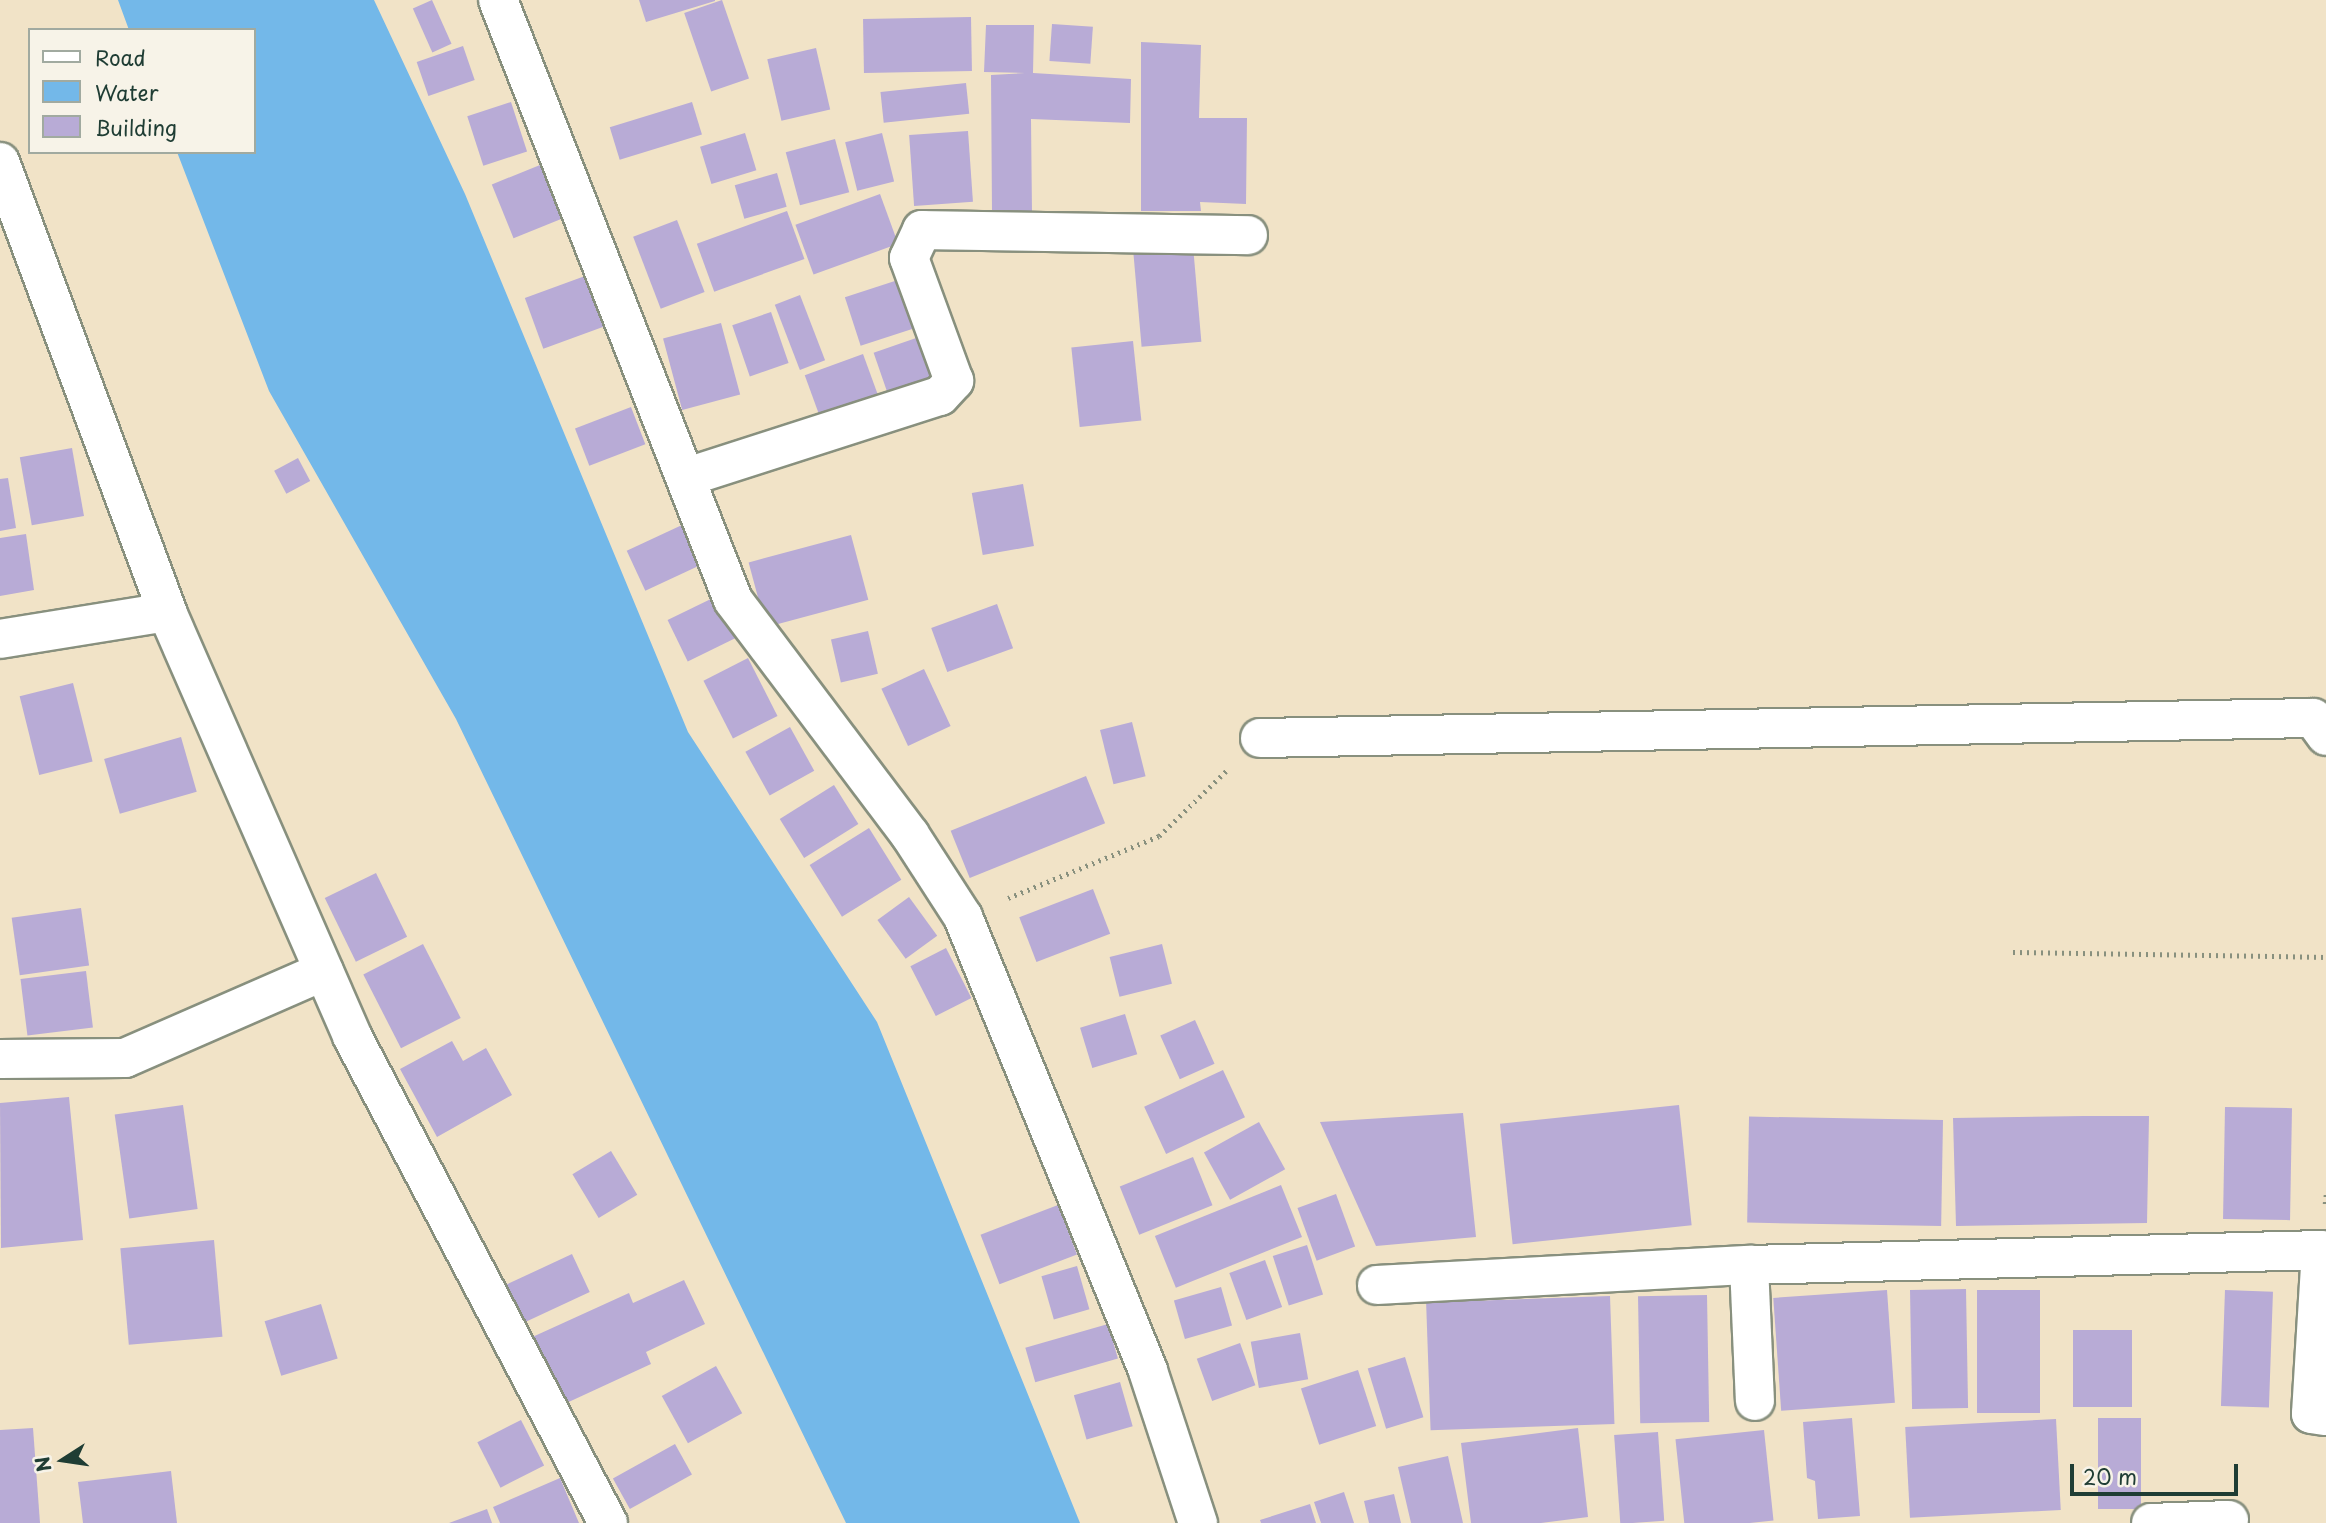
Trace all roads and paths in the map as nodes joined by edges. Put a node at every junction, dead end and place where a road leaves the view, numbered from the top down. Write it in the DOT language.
graph roads {
  1 [pos="498,0"];
  2 [pos="0,162"];
  3 [pos="1248,235"];
  4 [pos="687,477"];
  5 [pos="167,612"];
  6 [pos="0,639"];
  7 [pos="2326,736"];
  8 [pos="1260,738"];
  9 [pos="963,917"];
  10 [pos="2013,951"];
  11 [pos="2326,957"];
  12 [pos="324,971"];
  13 [pos="0,1059"];
  14 [pos="1749,1265"];
  15 [pos="1377,1285"];
  16 [pos="1755,1401"];
  17 [pos="2326,1416"];
  18 [pos="2229,1520"];
  19 [pos="608,1523"];
  20 [pos="1198,1523"];
  21 [pos="2151,1523"];
  1 -- 4 [label="street"];
  2 -- 5 [label="street"];
  3 -- 4 [label="street"];
  4 -- 9 [label="street"];
  5 -- 6 [label="street"];
  5 -- 12 [label="street"];
  7 -- 8 [label="street"];
  8 -- 9 [label="path"];
  9 -- 20 [label="street"];
  10 -- 11 [label="path"];
  12 -- 13 [label="street"];
  12 -- 19 [label="street"];
  14 -- 15 [label="street"];
  14 -- 16 [label="street"];
  14 -- 17 [label="street"];
  18 -- 21 [label="street"];
}
